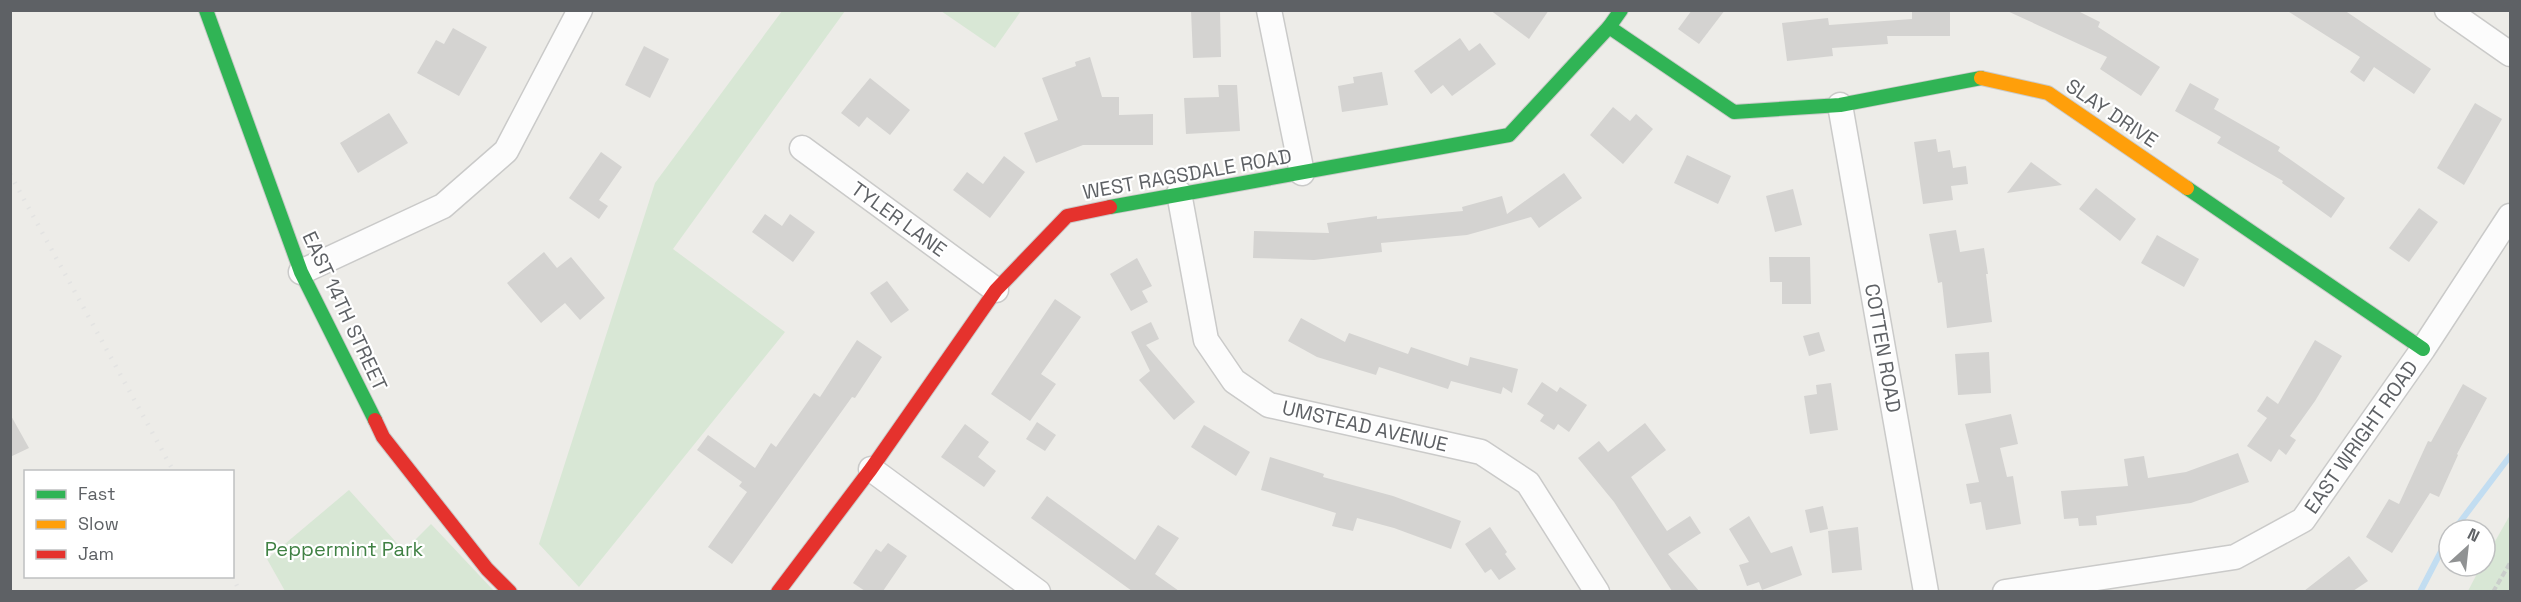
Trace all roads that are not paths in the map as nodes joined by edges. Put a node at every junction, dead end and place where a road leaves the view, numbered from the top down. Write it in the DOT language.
graph roads {
  1 [pos="206,10"];
  2 [pos="580,10"];
  3 [pos="1269,10"];
  4 [pos="1621,10"];
  5 [pos="2447,10"];
  6 [pos="1609,27"];
  7 [pos="2511,54"];
  8 [pos="1840,105"];
  9 [pos="802,148"];
  10 [pos="1302,173"];
  11 [pos="1179,193"];
  12 [pos="2511,216"];
  13 [pos="301,272"];
  14 [pos="996,290"];
  15 [pos="2423,349"];
  16 [pos="870,468"];
  17 [pos="510,591"];
  18 [pos="778,591"];
  19 [pos="1038,591"];
  20 [pos="1597,591"];
  21 [pos="1926,591"];
  22 [pos="2005,591"];
  1 -- 13 [label="street, EAST 14TH STREET"];
  2 -- 13 [label="street"];
  3 -- 10 [label="street"];
  4 -- 6 [label="street, WEST RAGSDALE ROAD"];
  5 -- 7 [label="street"];
  6 -- 8 [label="street, SLAY DRIVE"];
  6 -- 10 [label="street, WEST RAGSDALE ROAD"];
  8 -- 15 [label="street, SLAY DRIVE"];
  8 -- 21 [label="street, COTTEN ROAD"];
  9 -- 14 [label="street, TYLER LANE"];
  10 -- 11 [label="street, WEST RAGSDALE ROAD"];
  11 -- 14 [label="street, WEST RAGSDALE ROAD"];
  11 -- 20 [label="street, UMSTEAD AVENUE"];
  12 -- 15 [label="street, EAST WRIGHT ROAD"];
  13 -- 17 [label="street, EAST 14TH STREET"];
  14 -- 16 [label="street, WEST RAGSDALE ROAD"];
  15 -- 22 [label="street, EAST WRIGHT ROAD"];
  16 -- 18 [label="street, WEST RAGSDALE ROAD"];
  16 -- 19 [label="street"];
}
